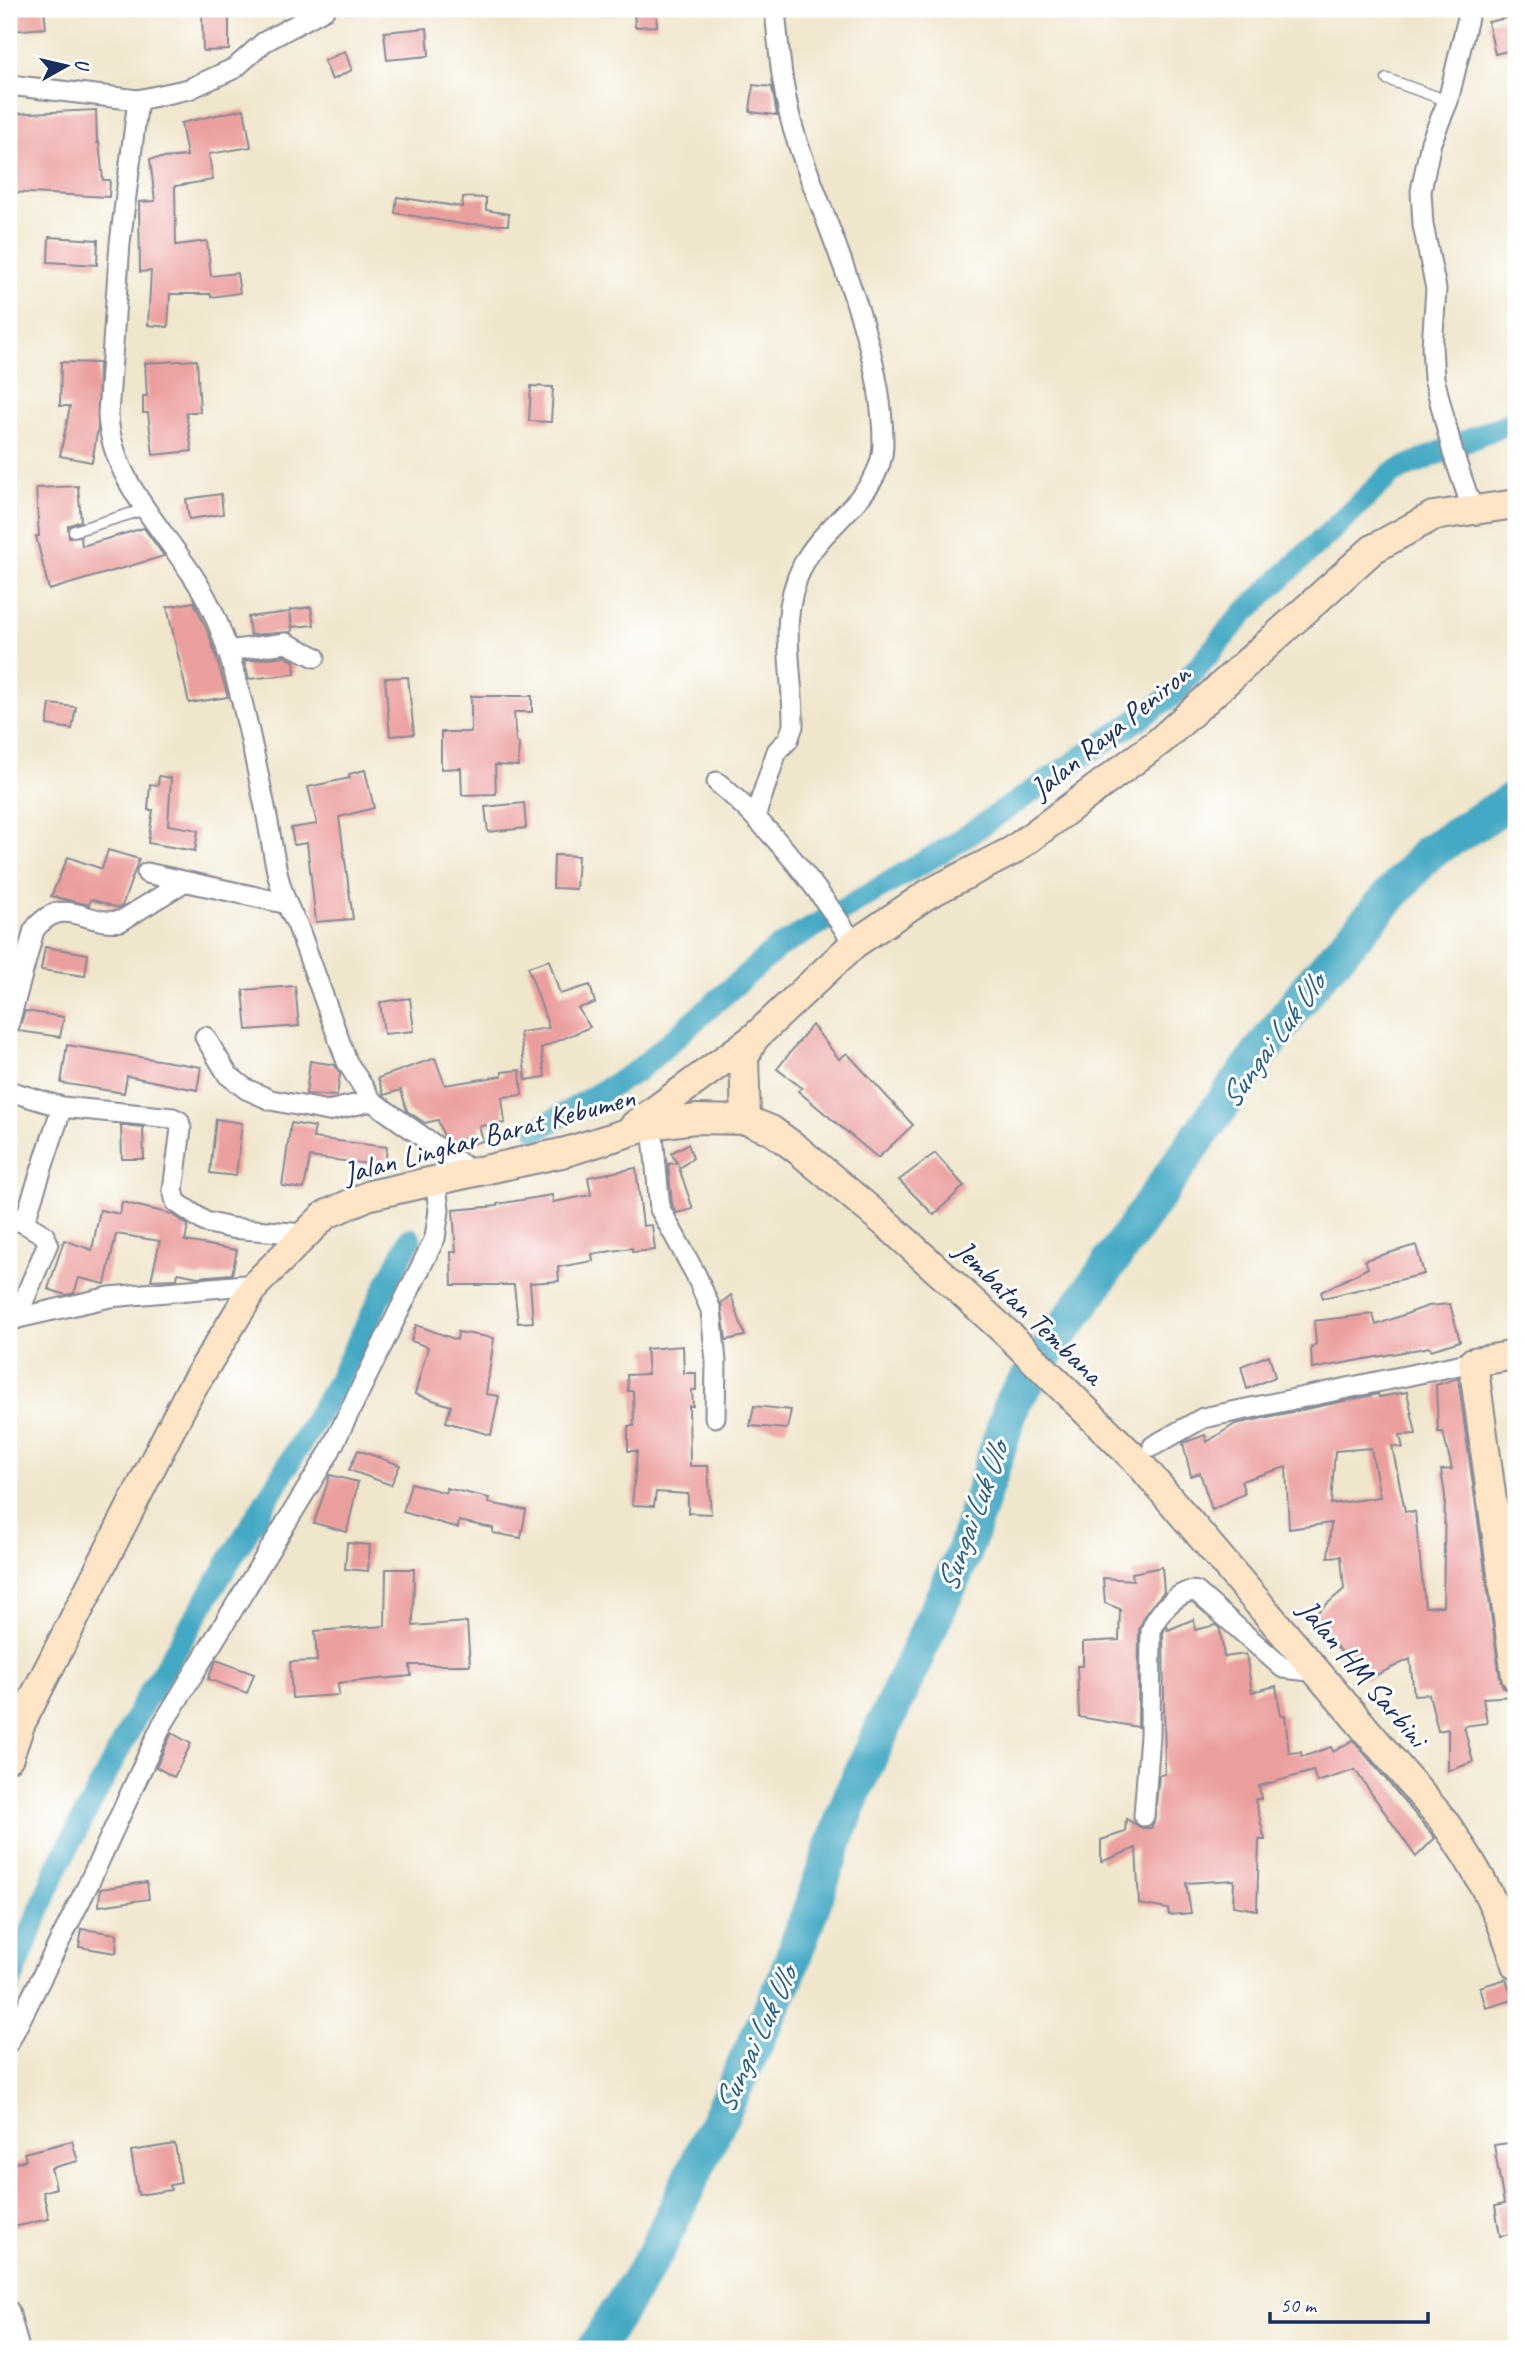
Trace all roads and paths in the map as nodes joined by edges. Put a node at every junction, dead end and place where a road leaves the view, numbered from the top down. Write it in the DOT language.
graph roads {
  1 [pos="325,9"];
  2 [pos="775,9"];
  3 [pos="1471,9"];
  4 [pos="298,15"];
  5 [pos="1387,79"];
  6 [pos="9,85"];
  7 [pos="138,100"];
  8 [pos="1448,101"];
  9 [pos="1516,504"];
  10 [pos="147,509"];
  11 [pos="1473,511"];
  12 [pos="74,531"];
  13 [pos="227,651"];
  14 [pos="315,657"];
  15 [pos="717,782"];
  16 [pos="756,814"];
  17 [pos="147,873"];
  18 [pos="184,882"];
  19 [pos="284,903"];
  20 [pos="854,944"];
  21 [pos="9,1023"];
  22 [pos="205,1037"];
  23 [pos="754,1038"];
  24 [pos="9,1091"];
  25 [pos="372,1101"];
  26 [pos="61,1107"];
  27 [pos="746,1121"];
  28 [pos="652,1125"];
  29 [pos="620,1137"];
  30 [pos="471,1171"];
  31 [pos="435,1178"];
  32 [pos="16,1220"];
  33 [pos="888,1226"];
  34 [pos="304,1234"];
  35 [pos="257,1284"];
  36 [pos="12,1320"];
  37 [pos="1516,1355"];
  38 [pos="1473,1362"];
  39 [pos="715,1416"];
  40 [pos="1153,1446"];
  41 [pos="1122,1447"];
  42 [pos="1505,1515"];
  43 [pos="1318,1672"];
  44 [pos="1516,1676"];
  45 [pos="9,1757"];
  46 [pos="1144,1816"];
  47 [pos="1516,1965"];
  48 [pos="9,2042"];
  49 [pos="9,2311"];
  50 [pos="19,2349"];
  1 -- 4 [label="street"];
  2 -- 16 [label="street"];
  3 -- 8 [label="street"];
  4 -- 7 [label="street"];
  5 -- 8 [label="lane"];
  6 -- 7 [label="street"];
  7 -- 10 [label="street"];
  8 -- 11 [label="street"];
  9 -- 11 [label="main road, Jalan Raya Peniron"];
  10 -- 12 [label="lane"];
  10 -- 13 [label="street"];
  11 -- 20 [label="main road, Jalan Raya Peniron"];
  13 -- 14 [label="street"];
  13 -- 19 [label="street"];
  15 -- 16 [label="street"];
  16 -- 20 [label="street"];
  17 -- 18 [label="street"];
  18 -- 19 [label="street"];
  18 -- 21 [label="street"];
  19 -- 25 [label="street"];
  20 -- 23 [label="main road, Jalan Raya Peniron"];
  22 -- 25 [label="street"];
  23 -- 27 [label="main road"];
  23 -- 29 [label="main road, Jalan Raya Peniron"];
  24 -- 26 [label="street"];
  25 -- 30 [label="street"];
  26 -- 32 [label="street"];
  26 -- 34 [label="street"];
  27 -- 28 [label="main road, Jalan Lingkar Barat Kebumen"];
  27 -- 33 [label="main road, Jalan Lingkar Barat Kebumen"];
  28 -- 29 [label="main road, Jalan Lingkar Barat Kebumen"];
  28 -- 39 [label="street"];
  29 -- 30 [label="main road, Jalan Lingkar Barat Kebumen"];
  30 -- 31 [label="main road, Jalan Lingkar Barat Kebumen"];
  31 -- 34 [label="main road, Jalan Lingkar Barat Kebumen"];
  31 -- 48 [label="street"];
  32 -- 36 [label="street"];
  33 -- 41 [label="main road, Jembatan Tembana"];
  34 -- 35 [label="main road, Jalan Lingkar Barat Kebumen"];
  35 -- 36 [label="street"];
  35 -- 45 [label="main road, Jalan Lingkar Barat Kebumen"];
  37 -- 38 [label="main road"];
  38 -- 40 [label="street"];
  38 -- 42 [label="main road"];
  41 -- 43 [label="main road, Jalan HM Sarbini"];
  42 -- 44 [label="main road"];
  43 -- 46 [label="street"];
  43 -- 47 [label="main road, Jalan HM Sarbini"];
  49 -- 50 [label="street"];
}
